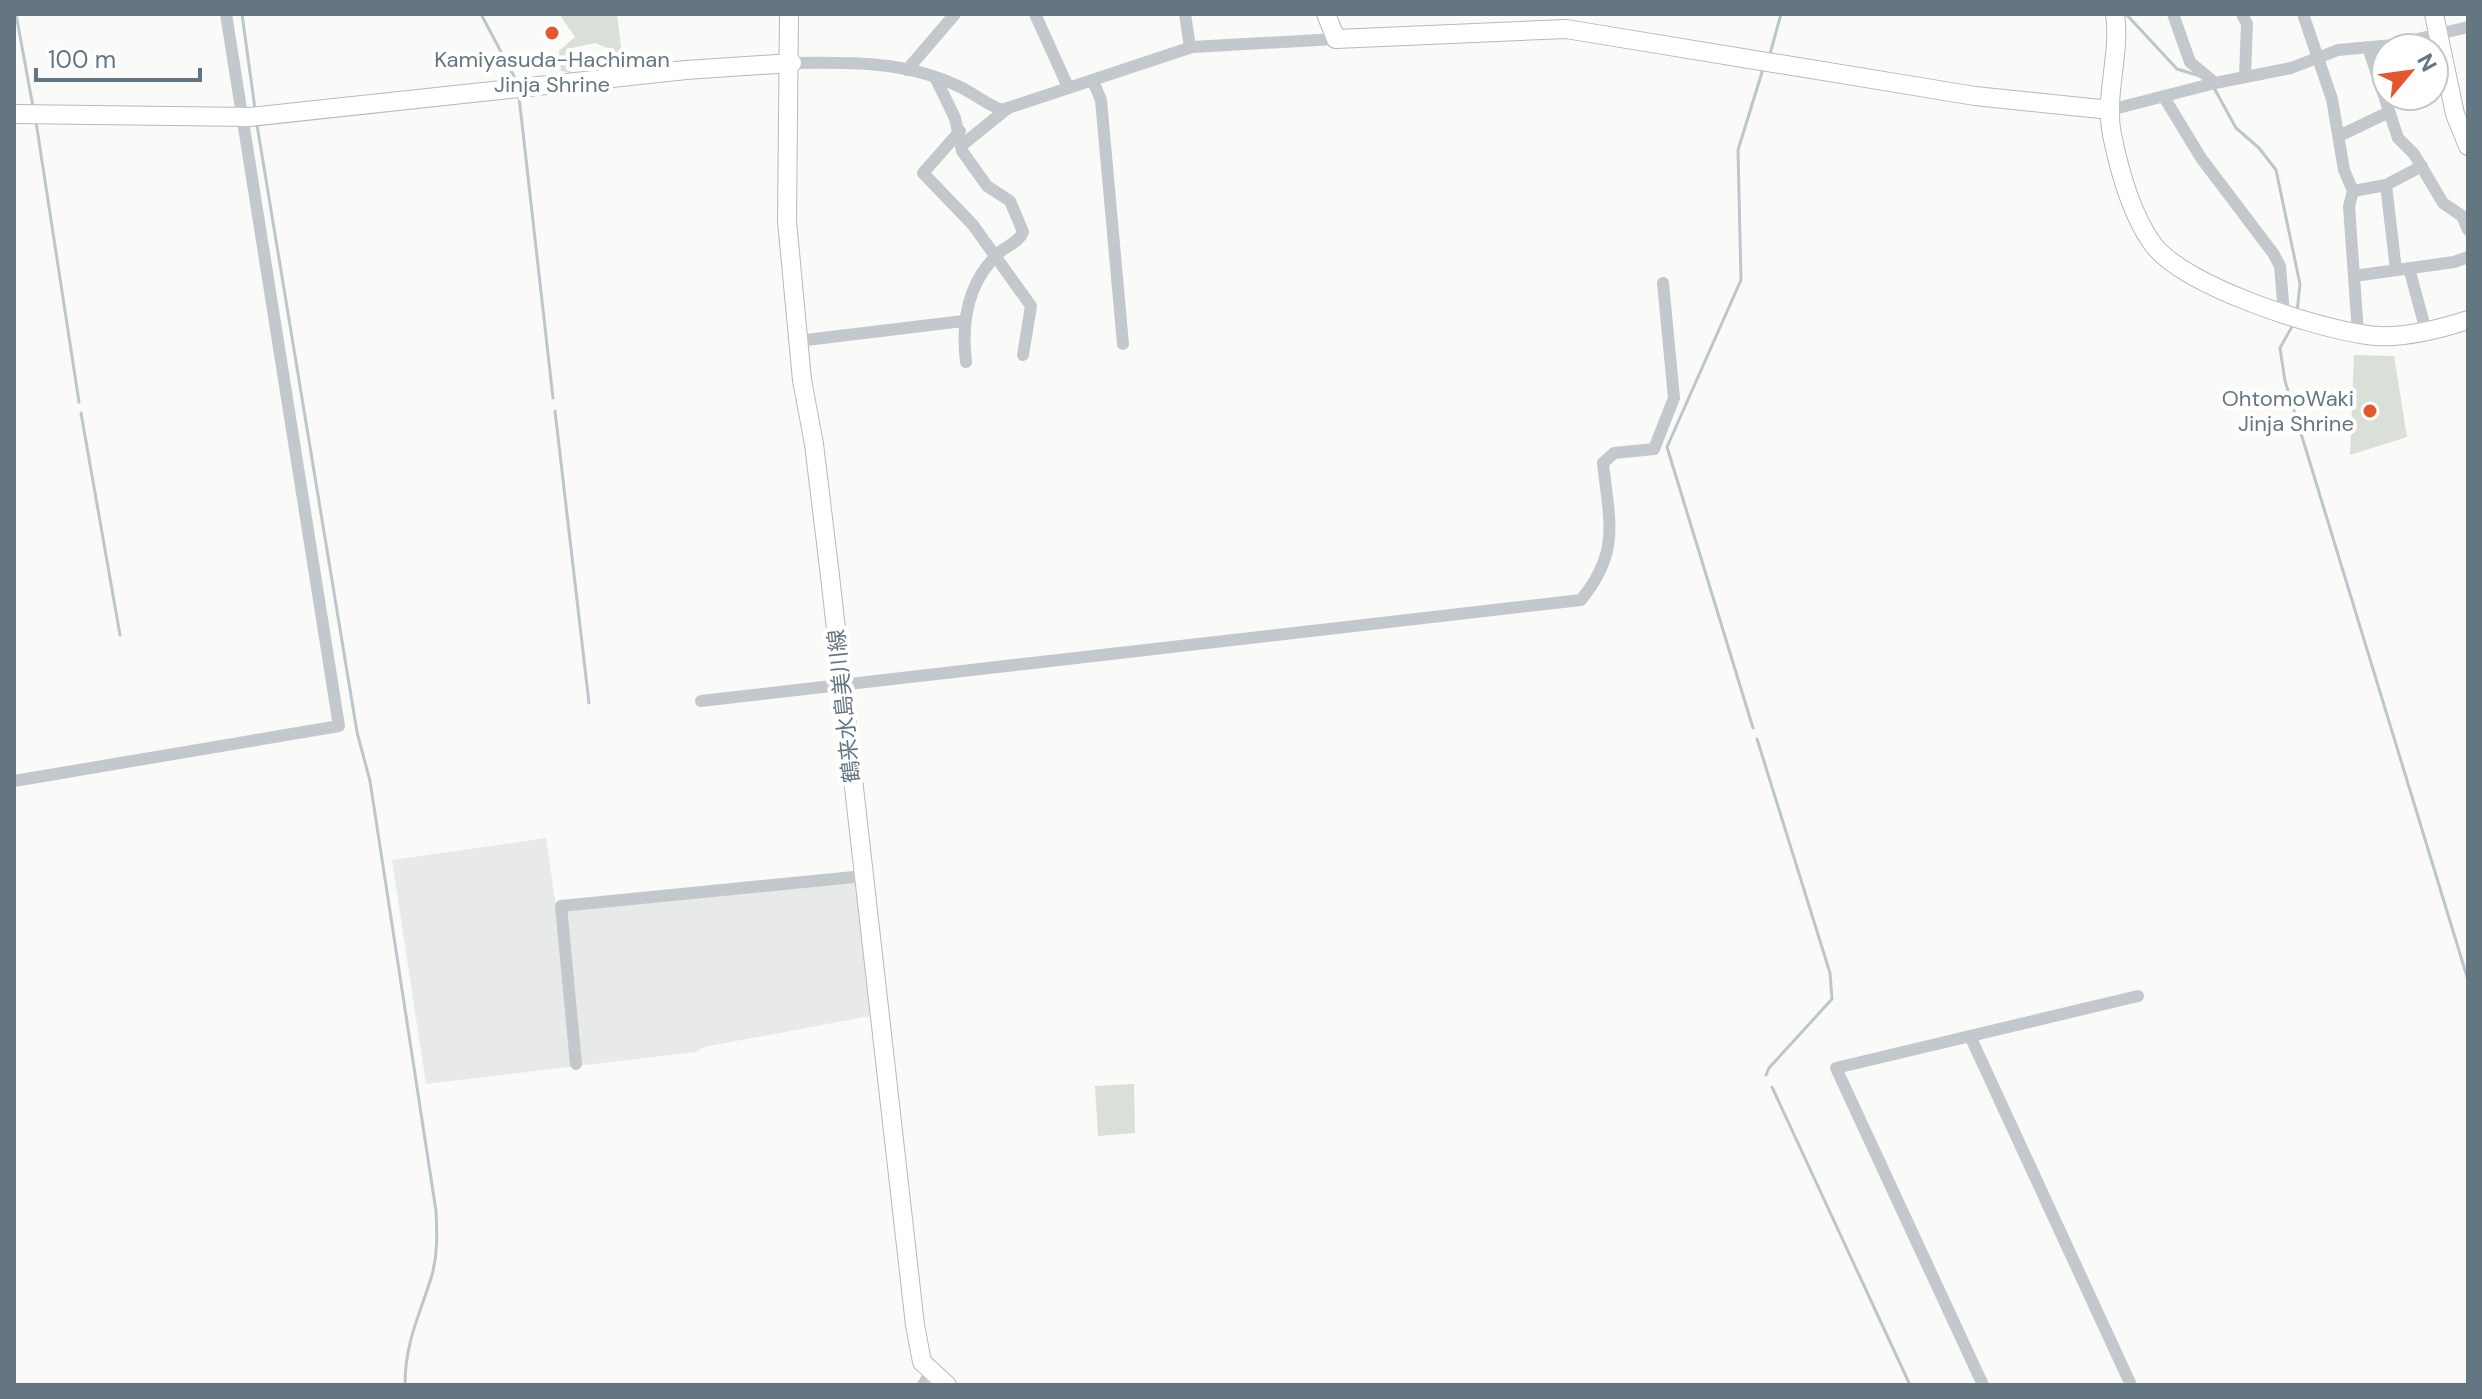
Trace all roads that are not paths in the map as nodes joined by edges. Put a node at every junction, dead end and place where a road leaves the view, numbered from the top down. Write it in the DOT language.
graph roads {
  1 [pos="226,14"];
  2 [pos="789,14"];
  3 [pos="1035,14"];
  4 [pos="1185,14"];
  5 [pos="1326,14"];
  6 [pos="2115,14"];
  7 [pos="2173,14"];
  8 [pos="2242,14"];
  9 [pos="2303,14"];
  10 [pos="952,15"];
  11 [pos="2468,27"];
  12 [pos="2444,32"];
  13 [pos="1336,39"];
  14 [pos="1190,47"];
  15 [pos="2368,47"];
  16 [pos="2319,59"];
  17 [pos="792,63"];
  18 [pos="907,70"];
  19 [pos="2245,76"];
  20 [pos="936,79"];
  21 [pos="1093,81"];
  22 [pos="2215,83"];
  23 [pos="1068,87"];
  24 [pos="2450,89"];
  25 [pos="2164,97"];
  26 [pos="1008,108"];
  27 [pos="2110,110"];
  28 [pos="2387,113"];
  29 [pos="14,114"];
  30 [pos="250,117"];
  31 [pos="2339,136"];
  32 [pos="961,138"];
  33 [pos="2468,146"];
  34 [pos="2422,166"];
  35 [pos="2386,185"];
  36 [pos="2353,191"];
  37 [pos="2468,230"];
  38 [pos="997,256"];
  39 [pos="2468,257"];
  40 [pos="2402,269"];
  41 [pos="2354,276"];
  42 [pos="1663,283"];
  43 [pos="2292,317"];
  44 [pos="2468,320"];
  45 [pos="963,321"];
  46 [pos="2426,331"];
  47 [pos="2358,333"];
  48 [pos="798,341"];
  49 [pos="1123,344"];
  50 [pos="1023,355"];
  51 [pos="966,362"];
  52 [pos="842,686"];
  53 [pos="701,701"];
  54 [pos="14,781"];
  55 [pos="864,876"];
  56 [pos="2138,996"];
  57 [pos="1970,1036"];
  58 [pos="576,1064"];
  59 [pos="926,1379"];
  60 [pos="947,1385"];
  61 [pos="1983,1385"];
  62 [pos="2131,1385"];
  1 -- 30 [label="street"];
  2 -- 17 [label="street, 鶴来水島美川線"];
  3 -- 23 [label="street"];
  4 -- 14 [label="street"];
  5 -- 13 [label="street"];
  6 -- 27 [label="street"];
  7 -- 22 [label="street"];
  8 -- 19 [label="street"];
  9 -- 16 [label="street"];
  10 -- 18 [label="street"];
  11 -- 12 [label="street"];
  13 -- 14 [label="street"];
  13 -- 27 [label="street"];
  14 -- 21 [label="street"];
  15 -- 16 [label="street"];
  15 -- 28 [label="street"];
  16 -- 19 [label="street"];
  16 -- 31 [label="street"];
  17 -- 18 [label="street"];
  17 -- 30 [label="street"];
  17 -- 48 [label="street, 鶴来水島美川線"];
  18 -- 20 [label="street"];
  19 -- 22 [label="street"];
  20 -- 26 [label="street"];
  20 -- 32 [label="street"];
  21 -- 23 [label="street"];
  21 -- 49 [label="street"];
  22 -- 25 [label="street"];
  23 -- 26 [label="street"];
  24 -- 33 [label="street"];
  25 -- 27 [label="street"];
  25 -- 43 [label="street"];
  26 -- 32 [label="street"];
  27 -- 43 [label="street"];
  28 -- 31 [label="street"];
  28 -- 34 [label="street"];
  29 -- 30 [label="street"];
  30 -- 54 [label="street"];
  31 -- 36 [label="street"];
  32 -- 38 [label="street"];
  32 -- 38 [label="street"];
  34 -- 35 [label="street"];
  34 -- 37 [label="street"];
  35 -- 36 [label="street"];
  35 -- 40 [label="street"];
  36 -- 41 [label="street"];
  38 -- 45 [label="street"];
  38 -- 50 [label="street"];
  39 -- 40 [label="street"];
  40 -- 41 [label="street"];
  40 -- 46 [label="street"];
  41 -- 47 [label="street"];
  42 -- 52 [label="street"];
  43 -- 47 [label="street"];
  44 -- 46 [label="street"];
  45 -- 48 [label="street"];
  45 -- 51 [label="street"];
  46 -- 47 [label="street"];
  48 -- 52 [label="street, 鶴来水島美川線"];
  52 -- 53 [label="street"];
  52 -- 55 [label="street, 鶴来水島美川線"];
  55 -- 58 [label="street"];
  55 -- 59 [label="street, 鶴来水島美川線"];
  56 -- 57 [label="street"];
  57 -- 61 [label="street"];
  57 -- 62 [label="street"];
  59 -- 60 [label="street, 鶴来水島美川線"];
}
